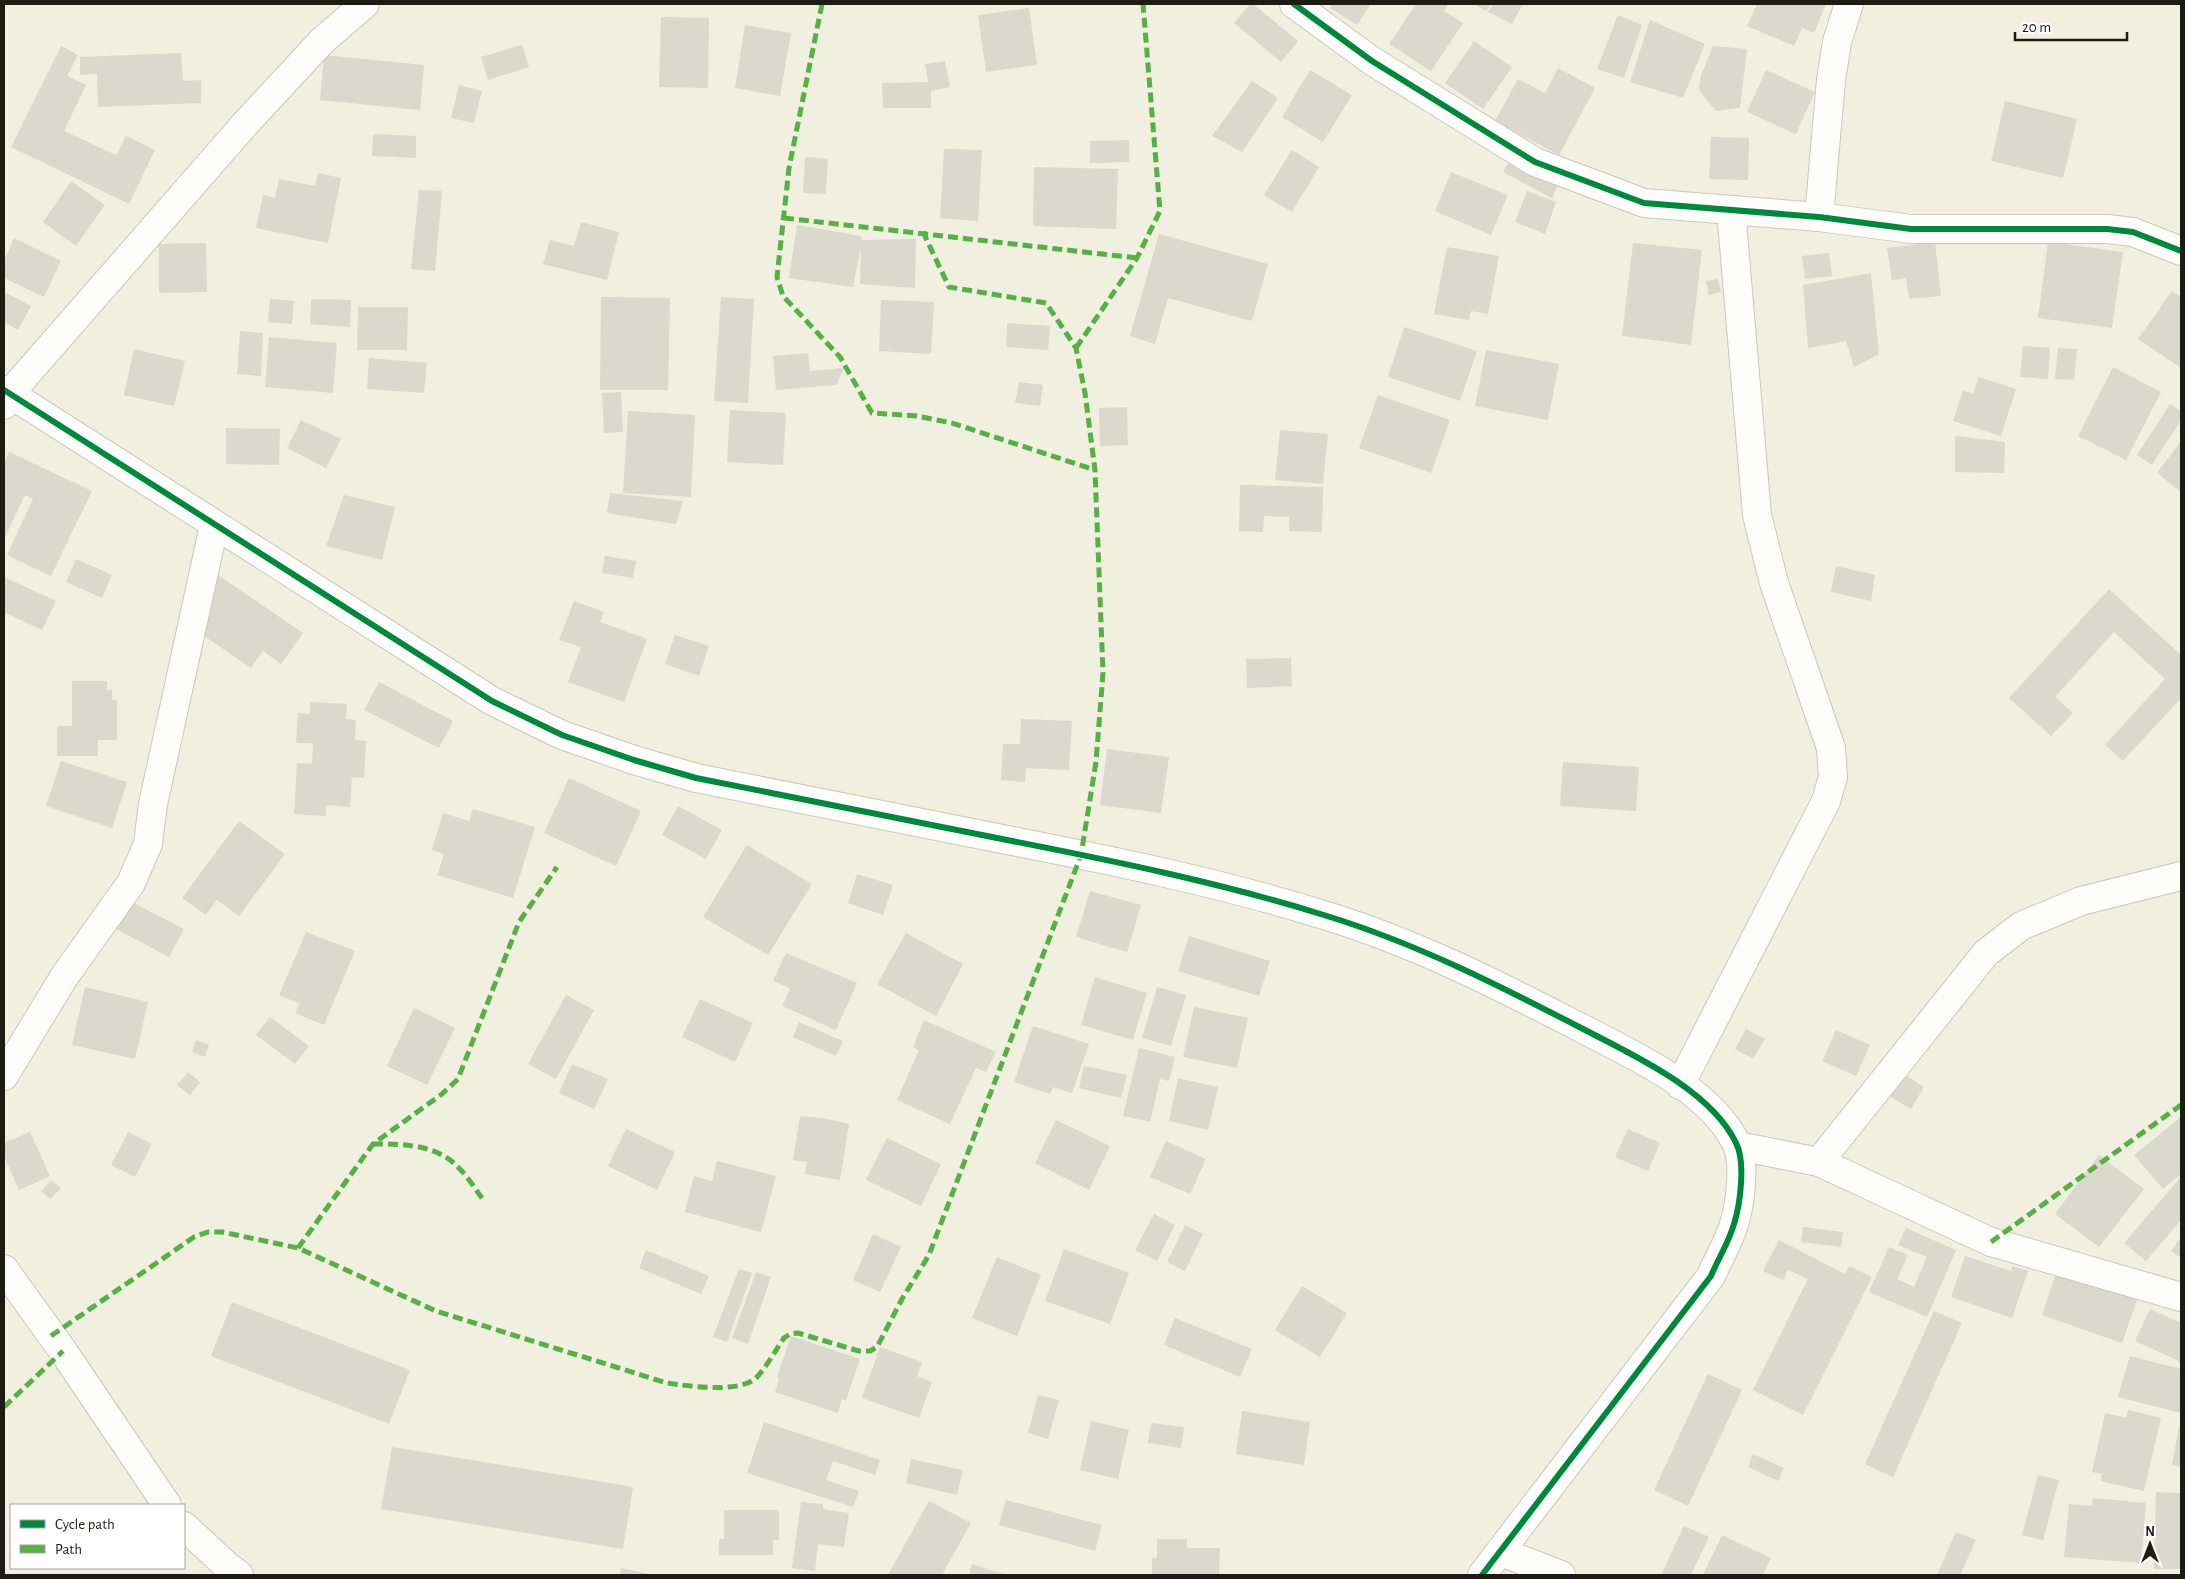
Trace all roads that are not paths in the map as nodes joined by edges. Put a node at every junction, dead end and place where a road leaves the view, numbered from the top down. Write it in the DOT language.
graph roads {
  1 [pos="365,4"];
  2 [pos="1294,4"];
  3 [pos="1849,4"];
  4 [pos="1730,210"];
  5 [pos="1819,217"];
  6 [pos="2181,251"];
  7 [pos="6,396"];
  8 [pos="214,526"];
  9 [pos="2181,876"];
  10 [pos="4,1076"];
  11 [pos="1680,1085"];
  12 [pos="1738,1146"];
  13 [pos="1819,1162"];
  14 [pos="4,1269"];
  15 [pos="2181,1297"];
  16 [pos="166,1504"];
  17 [pos="185,1527"];
  18 [pos="1501,1552"];
  19 [pos="239,1575"];
  20 [pos="1482,1575"];
  21 [pos="1561,1575"];
  1 -- 7 [label="street"];
  2 -- 4 [label="street"];
  3 -- 5 [label="street"];
  4 -- 5 [label="street"];
  4 -- 11 [label="street"];
  5 -- 6 [label="street"];
  7 -- 8 [label="street"];
  8 -- 10 [label="street"];
  8 -- 11 [label="street"];
  9 -- 13 [label="street"];
  11 -- 12 [label="street"];
  12 -- 13 [label="street"];
  12 -- 18 [label="street"];
  13 -- 15 [label="street"];
  14 -- 16 [label="street"];
  17 -- 19 [label="street"];
  18 -- 20 [label="street"];
  18 -- 21 [label="street"];
}
